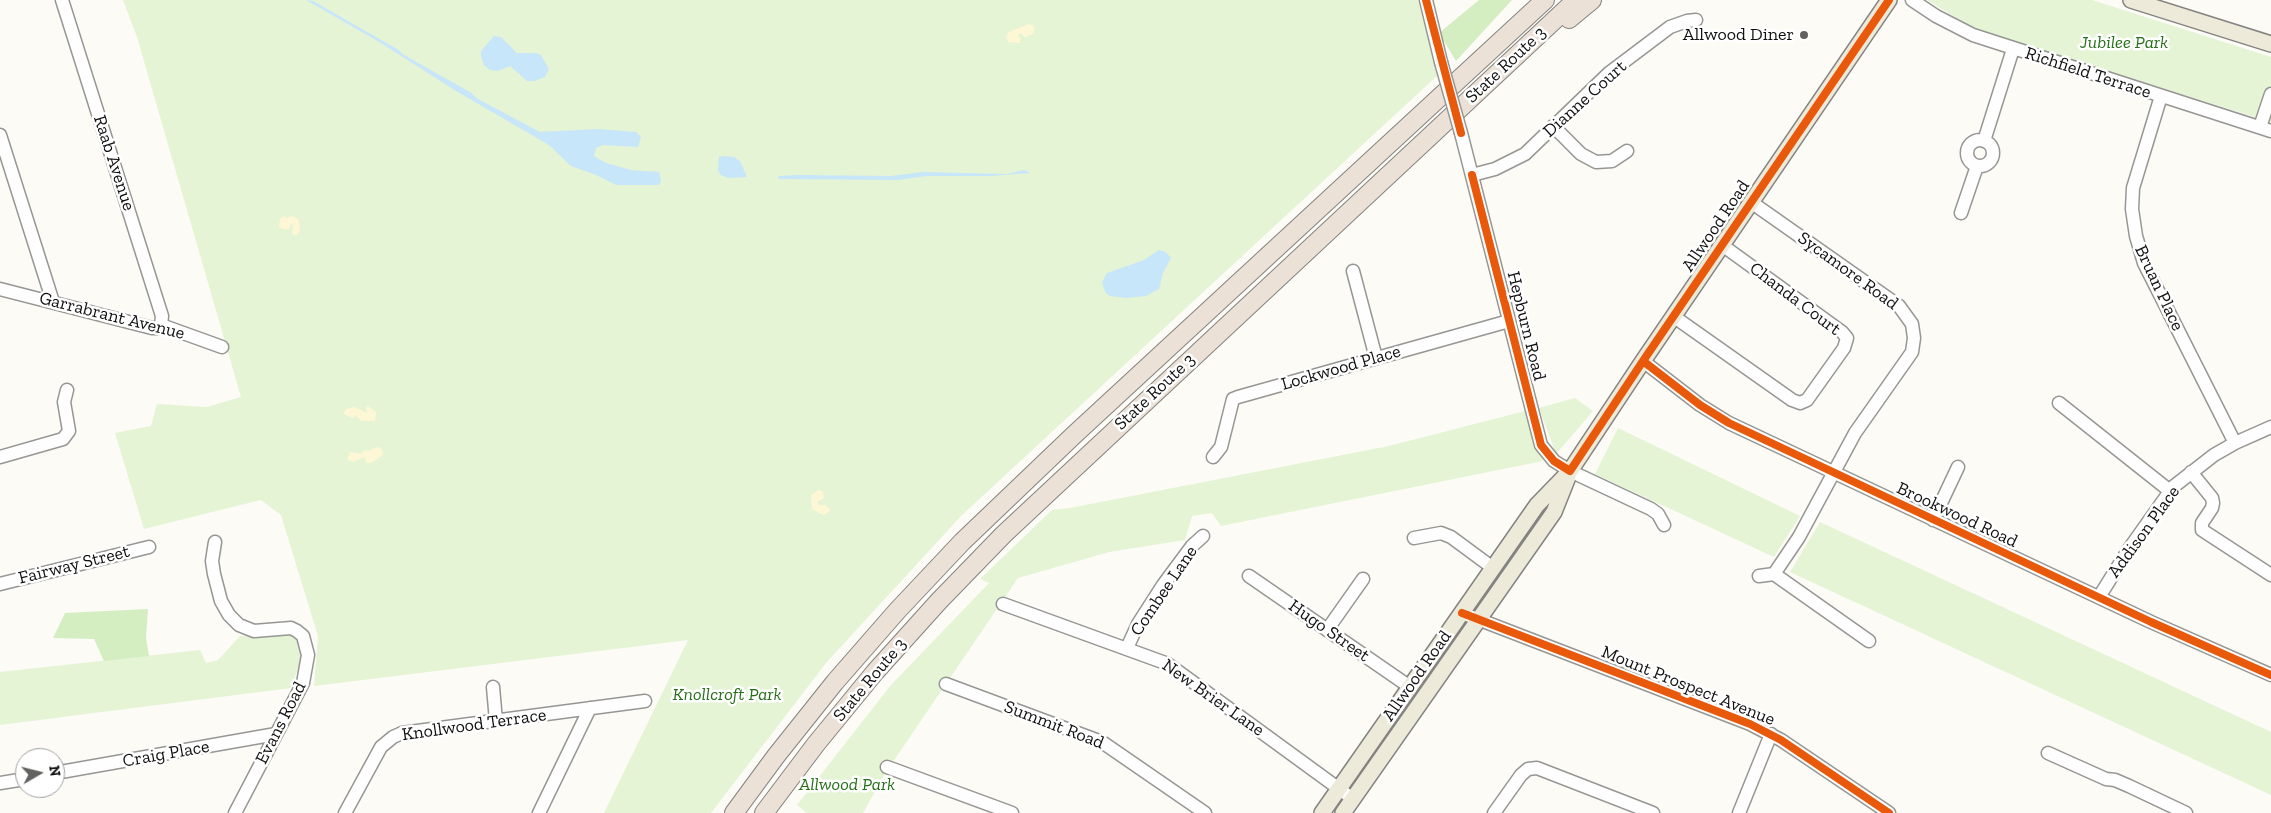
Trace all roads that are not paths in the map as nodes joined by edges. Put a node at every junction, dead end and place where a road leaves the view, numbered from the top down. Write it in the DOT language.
graph roads {
  1 [pos="62,0"];
  2 [pos="1426,0"];
  3 [pos="1530,0"];
  4 [pos="1545,0"];
  5 [pos="1576,0"];
  6 [pos="1592,0"];
  7 [pos="1889,0"];
  8 [pos="1912,0"];
  9 [pos="2130,0"];
  10 [pos="1696,20"];
  11 [pos="2271,44"];
  12 [pos="2014,49"];
  13 [pos="1510,62"];
  14 [pos="2271,94"];
  15 [pos="2161,96"];
  16 [pos="1553,126"];
  17 [pos="2266,129"];
  18 [pos="0,135"];
  19 [pos="1984,140"];
  20 [pos="1627,152"];
  21 [pos="1977,166"];
  22 [pos="1472,175"];
  23 [pos="1752,202"];
  24 [pos="1961,213"];
  25 [pos="1722,245"];
  26 [pos="1352,271"];
  27 [pos="0,288"];
  28 [pos="53,302"];
  29 [pos="1673,316"];
  30 [pos="1202,317"];
  31 [pos="1509,321"];
  32 [pos="161,326"];
  33 [pos="222,346"];
  34 [pos="1376,358"];
  35 [pos="1643,361"];
  36 [pos="68,390"];
  37 [pos="2059,403"];
  38 [pos="2271,427"];
  39 [pos="2235,442"];
  40 [pos="1213,457"];
  41 [pos="0,458"];
  42 [pos="1958,467"];
  43 [pos="1570,471"];
  44 [pos="2191,472"];
  45 [pos="1834,473"];
  46 [pos="2170,491"];
  47 [pos="1933,520"];
  48 [pos="1664,525"];
  49 [pos="1203,536"];
  50 [pos="1414,538"];
  51 [pos="215,542"];
  52 [pos="148,547"];
  53 [pos="1493,568"];
  54 [pos="1774,574"];
  55 [pos="2271,575"];
  56 [pos="1249,576"];
  57 [pos="1759,576"];
  58 [pos="1363,579"];
  59 [pos="0,584"];
  60 [pos="2099,597"];
  61 [pos="1003,604"];
  62 [pos="1462,613"];
  63 [pos="1479,620"];
  64 [pos="1327,630"];
  65 [pos="1869,641"];
  66 [pos="1127,648"];
  67 [pos="2271,675"];
  68 [pos="946,684"];
  69 [pos="493,687"];
  70 [pos="1410,687"];
  71 [pos="645,701"];
  72 [pos="590,708"];
  73 [pos="496,721"];
  74 [pos="276,734"];
  75 [pos="1771,734"];
  76 [pos="2048,753"];
  77 [pos="888,766"];
  78 [pos="65,771"];
  79 [pos="15,781"];
  80 [pos="0,783"];
  81 [pos="1353,799"];
  82 [pos="1330,801"];
  83 [pos="236,813"];
  84 [pos="345,813"];
  85 [pos="539,813"];
  86 [pos="734,813"];
  87 [pos="764,813"];
  88 [pos="1012,813"];
  89 [pos="1205,813"];
  90 [pos="1343,813"];
  91 [pos="1494,813"];
  92 [pos="1653,813"];
  93 [pos="1739,813"];
  94 [pos="1889,813"];
  95 [pos="2186,813"];
  1 -- 32 [label="street, Raab Avenue"];
  2 -- 22 [label="street, Hepburn Road, bridge"];
  3 -- 30 [label="highway"];
  4 -- 30 [label="highway, State Route 3"];
  5 -- 13 [label="highway, State Route 3"];
  6 -- 13 [label="highway"];
  7 -- 23 [label="main road, Allwood Road"];
  8 -- 12 [label="street, Richfield Terrace"];
  9 -- 11 [label="main road"];
  10 -- 16 [label="street, Dianne Court"];
  12 -- 15 [label="street, Richfield Terrace"];
  12 -- 19 [label="street"];
  13 -- 87 [label="highway, State Route 3"];
  14 -- 17 [label="street"];
  15 -- 17 [label="street, Richfield Terrace"];
  15 -- 39 [label="street, Bruan Place"];
  16 -- 20 [label="street"];
  16 -- 22 [label="street, Dianne Court"];
  18 -- 28 [label="street"];
  19 -- 21 [label="street"];
  19 -- 21 [label="street"];
  21 -- 24 [label="street"];
  22 -- 31 [label="street, Hepburn Road"];
  23 -- 25 [label="main road, Allwood Road"];
  23 -- 45 [label="street, Sycamore Road"];
  25 -- 29 [label="main road, Allwood Road"];
  25 -- 29 [label="street, Chanda Court"];
  26 -- 34 [label="street"];
  27 -- 28 [label="street, Garrabrant Avenue"];
  28 -- 32 [label="street, Garrabrant Avenue"];
  29 -- 35 [label="main road, Allwood Road"];
  30 -- 86 [label="highway, State Route 3"];
  31 -- 34 [label="street, Lockwood Place"];
  31 -- 43 [label="street, Hepburn Road"];
  32 -- 33 [label="street, Garrabrant Avenue"];
  34 -- 40 [label="street, Lockwood Place"];
  35 -- 43 [label="main road, Allwood Road"];
  35 -- 45 [label="street, Brookwood Road"];
  36 -- 41 [label="street"];
  37 -- 46 [label="street"];
  38 -- 39 [label="street, Addison Place"];
  39 -- 44 [label="street, Addison Place"];
  42 -- 47 [label="street"];
  43 -- 48 [label="street, Hepburn Road"];
  43 -- 53 [label="main road, Allwood Road"];
  43 -- 63 [label="main road, Allwood Road"];
  44 -- 46 [label="street, Addison Place"];
  44 -- 55 [label="street"];
  45 -- 47 [label="street, Brookwood Road"];
  45 -- 54 [label="street, Sycamore Road"];
  46 -- 60 [label="street, Addison Place"];
  47 -- 60 [label="street, Brookwood Road"];
  49 -- 66 [label="street, Combee Lane"];
  50 -- 53 [label="street"];
  51 -- 74 [label="street, Evans Road"];
  52 -- 59 [label="street, Fairway Street"];
  53 -- 62 [label="main road, Allwood Road"];
  54 -- 57 [label="street"];
  54 -- 65 [label="street"];
  56 -- 64 [label="street, Hugo Street"];
  58 -- 64 [label="street"];
  60 -- 67 [label="street, Brookwood Road"];
  61 -- 66 [label="street, New Brier Lane"];
  62 -- 63 [label="street, Mount Prospect Avenue"];
  62 -- 70 [label="main road, Allwood Road"];
  63 -- 75 [label="street, Mount Prospect Avenue"];
  63 -- 81 [label="main road, Allwood Road"];
  64 -- 70 [label="street, Hugo Street"];
  66 -- 82 [label="street, New Brier Lane"];
  68 -- 89 [label="street, Summit Road"];
  69 -- 73 [label="street"];
  70 -- 82 [label="main road, Allwood Road"];
  71 -- 72 [label="street, Knollwood Terrace"];
  72 -- 73 [label="street, Knollwood Terrace"];
  72 -- 85 [label="street"];
  73 -- 84 [label="street, Knollwood Terrace"];
  74 -- 78 [label="street, Craig Place"];
  74 -- 83 [label="street, Evans Road"];
  75 -- 93 [label="street"];
  75 -- 94 [label="street, Mount Prospect Avenue"];
  76 -- 95 [label="street"];
  77 -- 88 [label="street"];
  79 -- 80 [label="street"];
  81 -- 82 [label="street, New Brier Lane"];
  81 -- 90 [label="main road, Allwood Road"];
  82 -- 90 [label="street"];
  91 -- 92 [label="street"];
}
